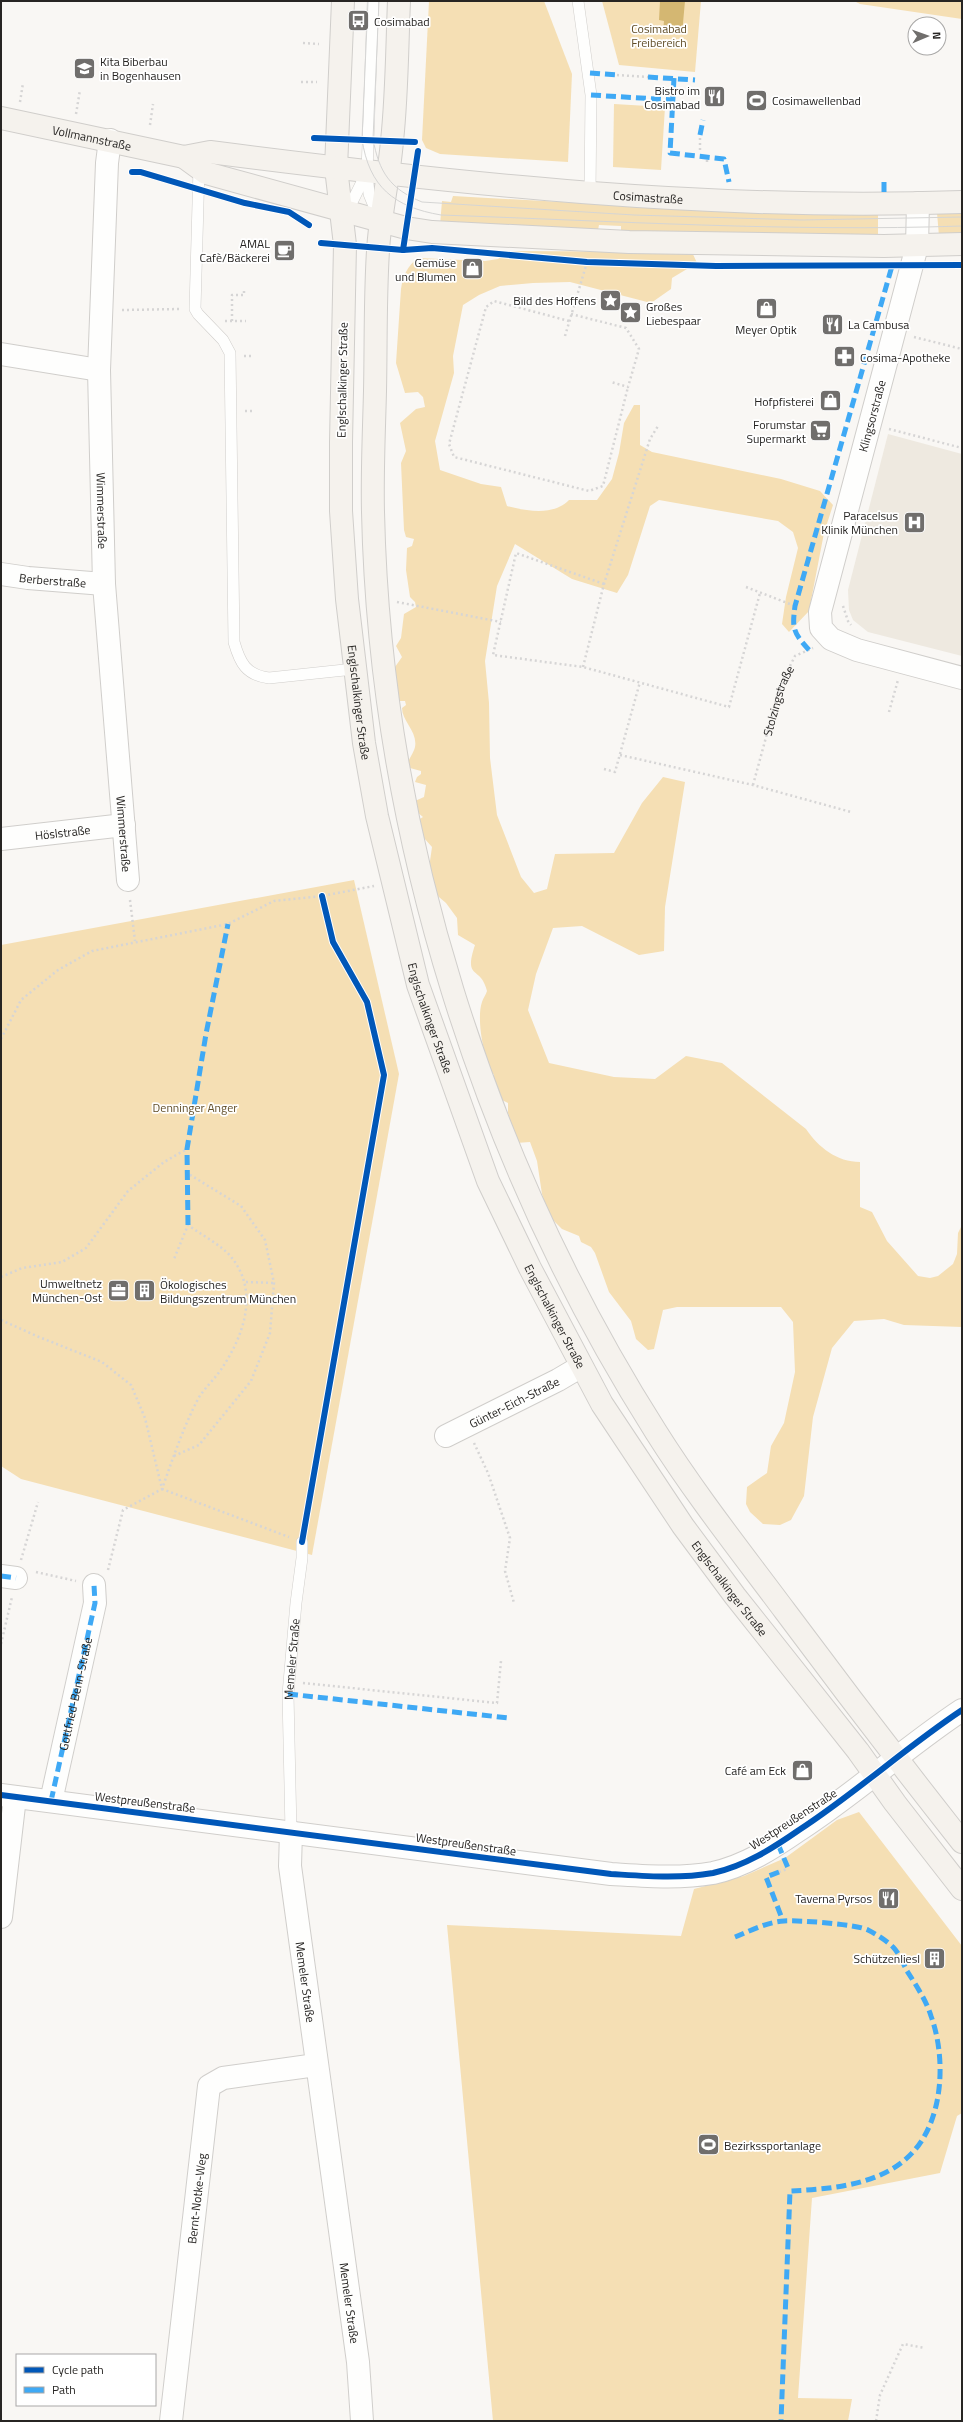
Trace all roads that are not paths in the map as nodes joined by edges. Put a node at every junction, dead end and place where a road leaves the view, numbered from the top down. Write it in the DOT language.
graph roads {
  1 [pos="343,1"];
  2 [pos="373,1"];
  3 [pos="398,1"];
  4 [pos="578,1"];
  5 [pos="1,118"];
  6 [pos="110,140"];
  7 [pos="191,162"];
  8 [pos="336,168"];
  9 [pos="366,172"];
  10 [pos="388,175"];
  11 [pos="590,194"];
  12 [pos="962,202"];
  13 [pos="918,203"];
  14 [pos="341,210"];
  15 [pos="381,222"];
  16 [pos="962,244"];
  17 [pos="917,246"];
  18 [pos="1,354"];
  19 [pos="99,370"];
  20 [pos="1,574"];
  21 [pos="104,584"];
  22 [pos="354,669"];
  23 [pos="962,678"];
  24 [pos="124,825"];
  25 [pos="1,840"];
  26 [pos="128,880"];
  27 [pos="580,1367"];
  28 [pos="446,1436"];
  29 [pos="302,1542"];
  30 [pos="94,1585"];
  31 [pos="962,1710"];
  32 [pos="897,1759"];
  33 [pos="877,1775"];
  34 [pos="8,1796"];
  35 [pos="51,1802"];
  36 [pos="290,1832"];
  37 [pos="962,1842"];
  38 [pos="962,1889"];
  39 [pos="1,1917"];
  40 [pos="316,2066"];
  41 [pos="171,2421"];
  42 [pos="362,2421"];
  1 -- 8 [label="main road, Englschalkinger Straße"];
  2 -- 9 [label="lane"];
  3 -- 10 [label="main road"];
  4 -- 11 [label="lane"];
  5 -- 6 [label="main road, Vollmannstraße"];
  6 -- 7 [label="main road, Vollmannstraße"];
  6 -- 19 [label="street, Wimmerstraße"];
  7 -- 8 [label="main road, Vollmannstraße"];
  7 -- 14 [label="main road, Vollmannstraße"];
  7 -- 22 [label="lane"];
  8 -- 9 [label="main road, Cosimastraße"];
  8 -- 14 [label="main road, Englschalkinger Straße"];
  9 -- 10 [label="main road, Cosimastraße"];
  9 -- 14 [label="lane"];
  9 -- 15 [label="lane"];
  10 -- 11 [label="main road, Cosimastraße"];
  10 -- 15 [label="main road"];
  11 -- 13 [label="main road, Cosimastraße"];
  12 -- 13 [label="main road, Cosimastraße"];
  13 -- 17 [label="street, Klingsorstraße"];
  14 -- 15 [label="main road"];
  14 -- 22 [label="main road, Englschalkinger Straße"];
  15 -- 17 [label="main road"];
  15 -- 32 [label="main road"];
  16 -- 17 [label="main road"];
  17 -- 23 [label="street, Klingsorstraße"];
  18 -- 19 [label="street"];
  19 -- 21 [label="street, Wimmerstraße"];
  20 -- 21 [label="street, Berberstraße"];
  21 -- 24 [label="street, Wimmerstraße"];
  22 -- 27 [label="main road, Englschalkinger Straße"];
  24 -- 25 [label="street, Höslstraße"];
  24 -- 26 [label="street, Wimmerstraße"];
  27 -- 28 [label="street, Günter-Eich-Straße"];
  27 -- 33 [label="main road, Englschalkinger Straße"];
  29 -- 36 [label="lane, Memeler Straße"];
  30 -- 35 [label="street, Gottfried-Benn-Straße"];
  31 -- 32 [label="street, Westpreußenstraße"];
  32 -- 33 [label="street, Westpreußenstraße"];
  32 -- 37 [label="main road"];
  33 -- 36 [label="street, Westpreußenstraße"];
  33 -- 38 [label="main road, Englschalkinger Straße"];
  34 -- 35 [label="street, Westpreußenstraße"];
  34 -- 39 [label="street"];
  35 -- 36 [label="street, Westpreußenstraße"];
  36 -- 40 [label="street, Memeler Straße"];
  40 -- 41 [label="street, Bernt-Notke-Weg"];
  40 -- 42 [label="street, Memeler Straße"];
}
